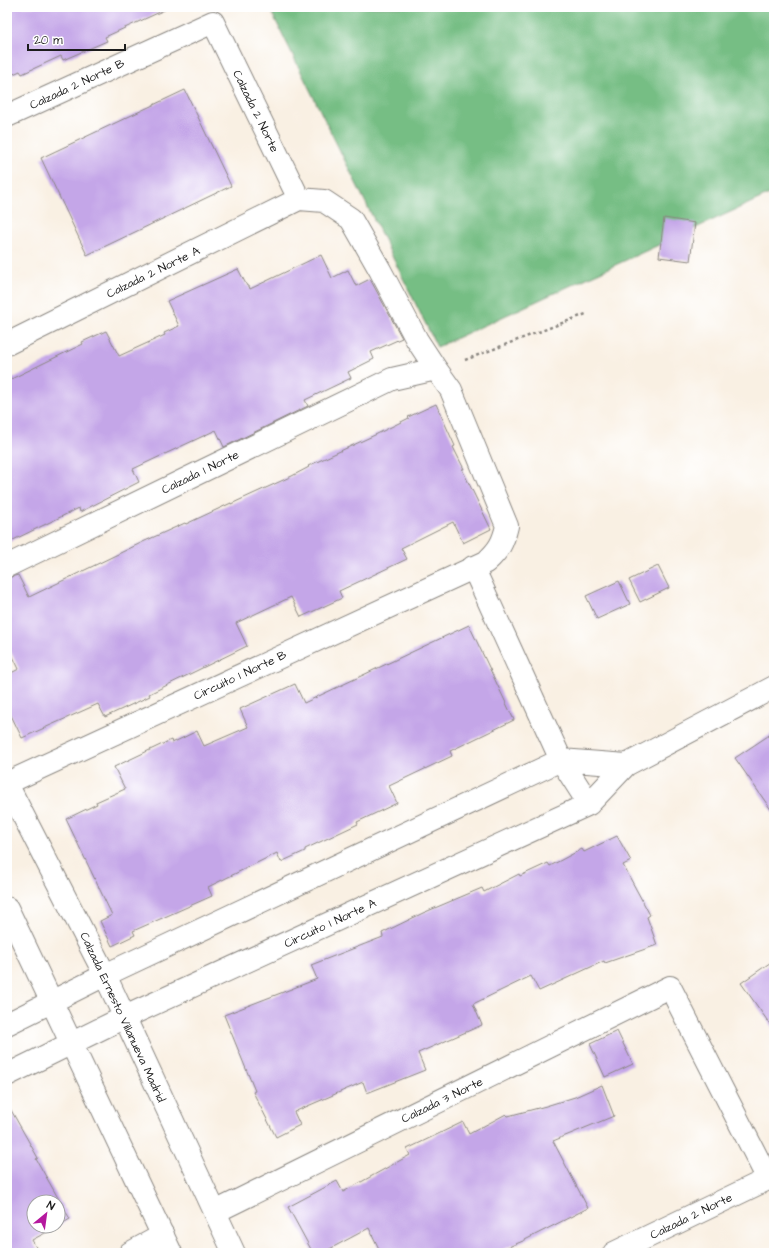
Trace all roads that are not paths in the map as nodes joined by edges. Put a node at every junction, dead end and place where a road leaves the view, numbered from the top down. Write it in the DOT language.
graph roads {
  1 [pos="213,22"];
  2 [pos="7,116"];
  3 [pos="299,199"];
  4 [pos="7,344"];
  5 [pos="436,369"];
  6 [pos="7,566"];
  7 [pos="473,567"];
  8 [pos="774,687"];
  9 [pos="561,760"];
  10 [pos="626,765"];
  11 [pos="7,783"];
  12 [pos="589,804"];
  13 [pos="7,908"];
  14 [pos="105,975"];
  15 [pos="52,1002"];
  16 [pos="125,1017"];
  17 [pos="7,1024"];
  18 [pos="71,1043"];
  19 [pos="7,1075"];
  20 [pos="768,1179"];
  21 [pos="215,1212"];
  22 [pos="167,1244"];
  23 [pos="130,1253"];
  24 [pos="234,1253"];
  25 [pos="614,1253"];
  1 -- 2 [label="street, Calzada 2 Norte B"];
  1 -- 3 [label="street, Calzada 2 Norte"];
  3 -- 4 [label="street, Calzada 2 Norte A"];
  3 -- 5 [label="street, Circuito 1 Norte B"];
  5 -- 6 [label="street, Calzada 1 Norte"];
  5 -- 7 [label="street, Circuito 1 Norte B"];
  7 -- 9 [label="street"];
  7 -- 11 [label="street, Circuito 1 Norte B"];
  8 -- 10 [label="street"];
  9 -- 10 [label="street"];
  9 -- 12 [label="street"];
  9 -- 14 [label="street"];
  10 -- 12 [label="street"];
  11 -- 14 [label="street, Calzada Ernesto Villanueva Madrid"];
  12 -- 16 [label="street, Circuito 1 Norte A"];
  13 -- 15 [label="street"];
  14 -- 15 [label="street"];
  14 -- 16 [label="street, Calzada Ernesto Villanueva Madrid"];
  15 -- 17 [label="street"];
  15 -- 18 [label="street"];
  16 -- 18 [label="street, Circuito 1 Norte A"];
  16 -- 21 [label="street, Calzada Ernesto Villanueva Madrid"];
  18 -- 19 [label="street, Circuito 1 Norte A"];
  18 -- 22 [label="street"];
  20 -- 21 [label="street, Calzada 3 Norte"];
  20 -- 25 [label="street, Calzada 2 Norte"];
  21 -- 24 [label="street, Calzada Ernesto Villanueva Madrid"];
  22 -- 23 [label="street"];
}
